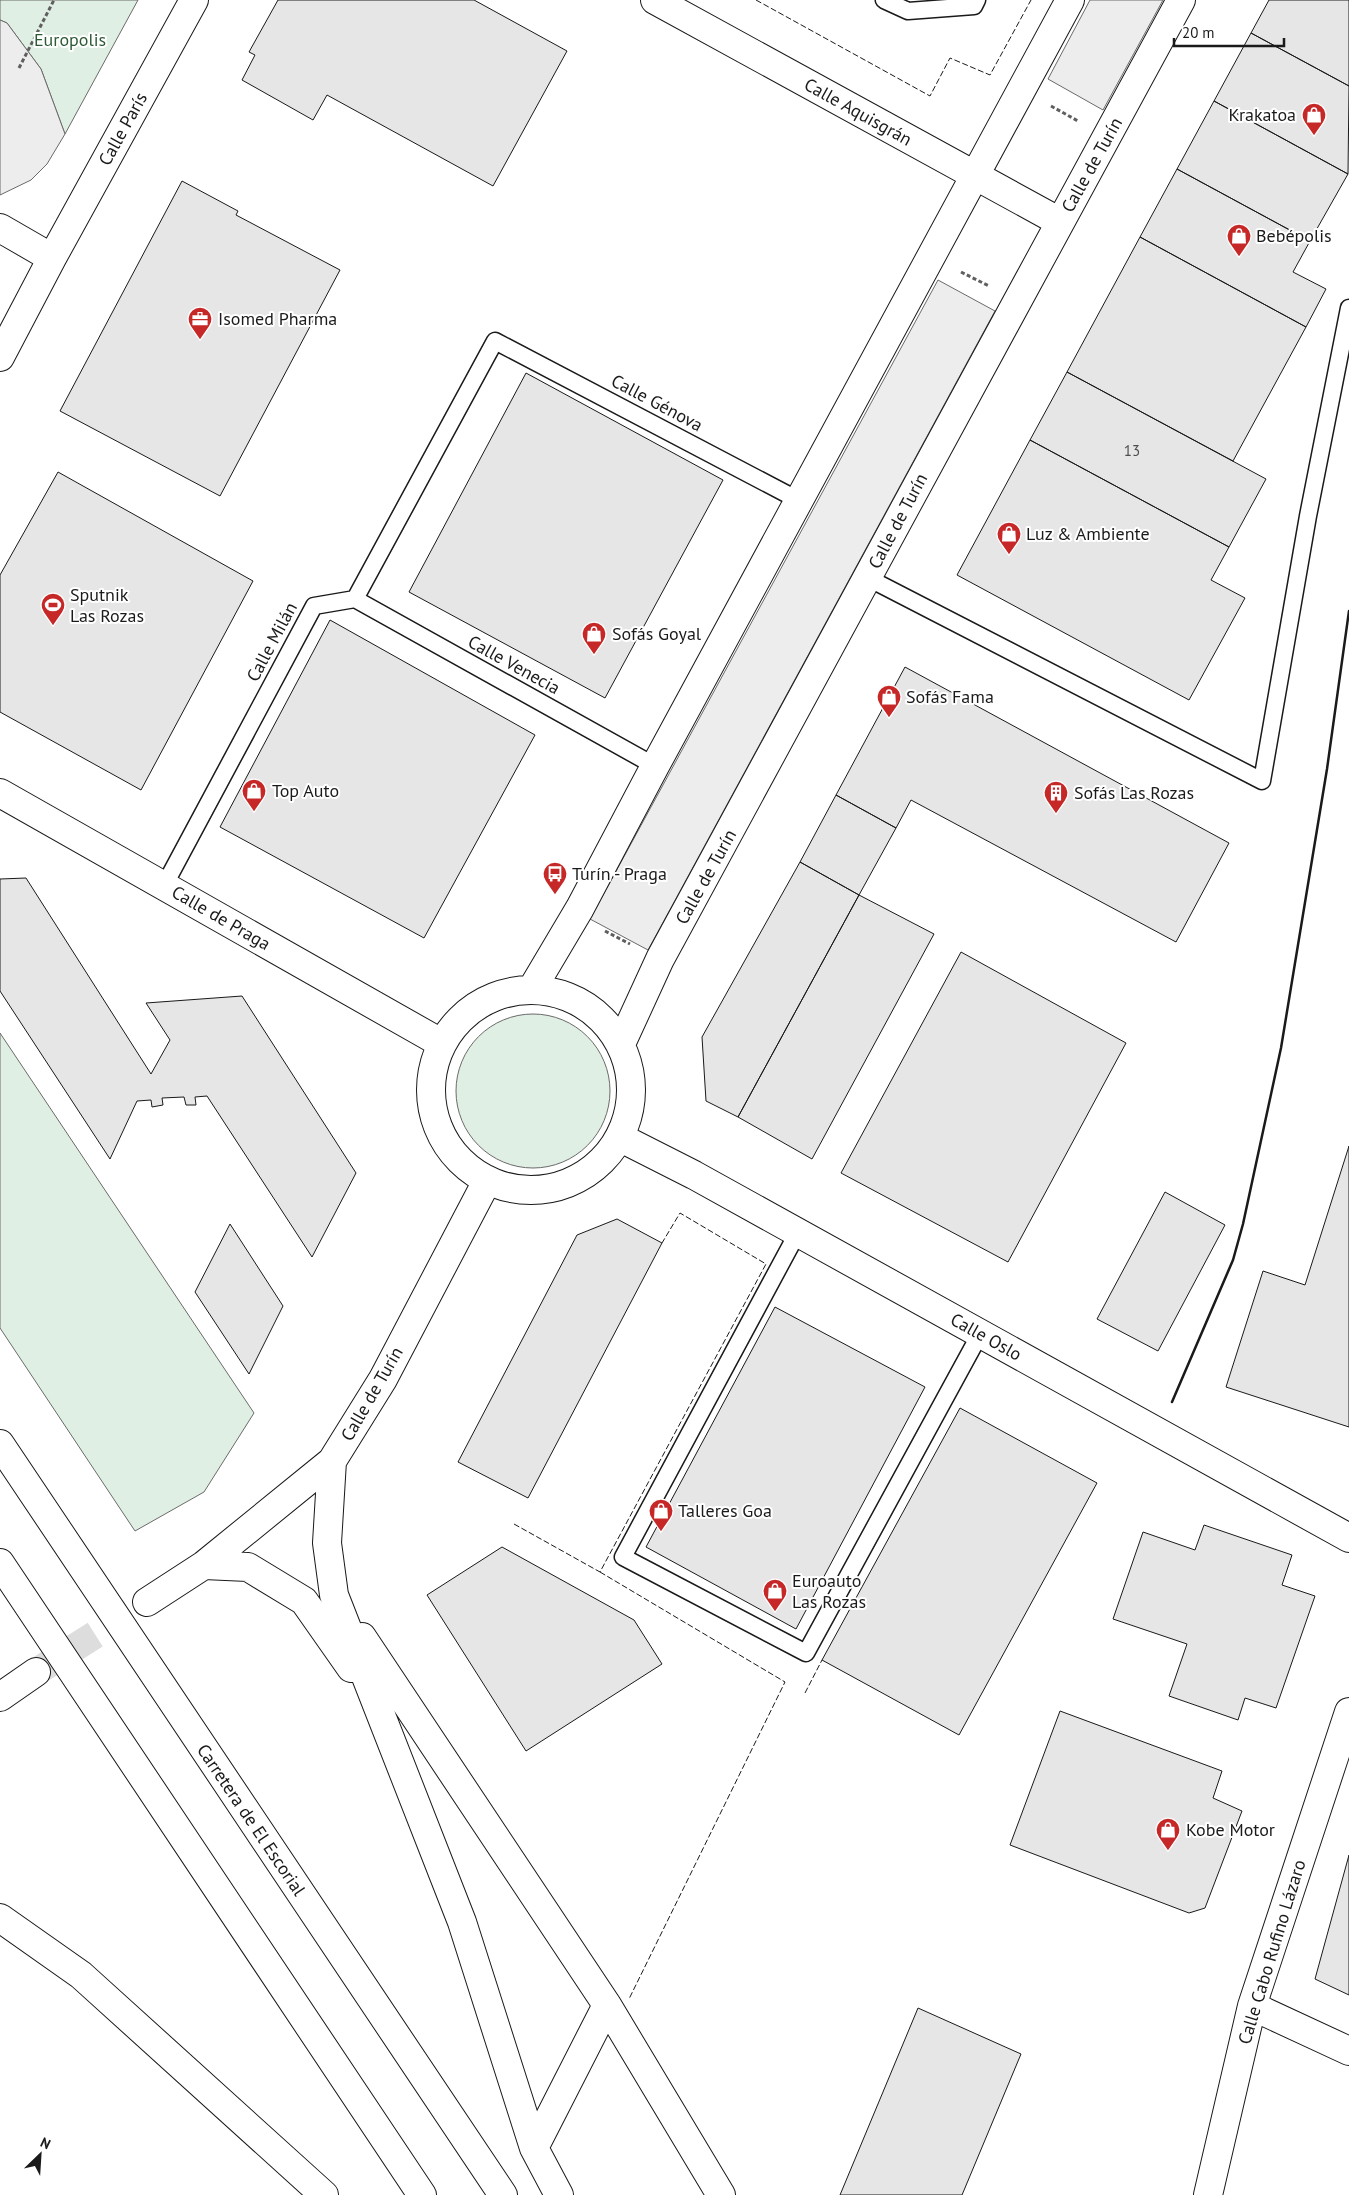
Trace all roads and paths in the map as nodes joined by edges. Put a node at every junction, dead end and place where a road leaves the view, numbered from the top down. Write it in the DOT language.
graph roads {
  1 [pos="54,0"];
  2 [pos="194,0"];
  3 [pos="655,0"];
  4 [pos="884,0"];
  5 [pos="977,0"];
  6 [pos="1070,0"];
  7 [pos="1181,0"];
  8 [pos="18,68"];
  9 [pos="1022,91"];
  10 [pos="1107,137"];
  11 [pos="975,176"];
  12 [pos="1060,222"];
  13 [pos="0,228"];
  14 [pos="932,256"];
  15 [pos="52,258"];
  16 [pos="1017,301"];
  17 [pos="1349,308"];
  18 [pos="0,357"];
  19 [pos="800,501"];
  20 [pos="868,578"];
  21 [pos="355,599"];
  22 [pos="655,766"];
  23 [pos="0,794"];
  24 [pos="164,886"];
  25 [pos="575,915"];
  26 [pos="660,960"];
  27 [pos="532,989"];
  28 [pos="441,1043"];
  29 [pos="621,1044"];
  30 [pos="621,1138"];
  31 [pos="487,1181"];
  32 [pos="798,1232"];
  33 [pos="980,1334"];
  34 [pos="0,1444"];
  35 [pos="332,1461"];
  36 [pos="1349,1538"];
  37 [pos="0,1563"];
  38 [pos="204,1564"];
  39 [pos="334,1596"];
  40 [pos="147,1602"];
  41 [pos="36,1672"];
  42 [pos="0,1697"];
  43 [pos="375,1702"];
  44 [pos="1349,1712"];
  45 [pos="0,1918"];
  46 [pos="607,2005"];
  47 [pos="1252,2006"];
  48 [pos="1349,2051"];
  49 [pos="534,2148"];
  50 [pos="324,2195"];
  51 [pos="422,2195"];
  52 [pos="503,2195"];
  53 [pos="559,2195"];
  54 [pos="721,2195"];
  55 [pos="1208,2195"];
  1 -- 8 [label="path"];
  2 -- 15 [label="main road, Calle París"];
  3 -- 11 [label="main road, Calle Aquisgrán"];
  4 -- 5 [label="lane"];
  6 -- 9 [label="main road"];
  7 -- 10 [label="main road, Calle de Turín"];
  9 -- 10 [label="path"];
  9 -- 11 [label="main road"];
  10 -- 12 [label="main road, Calle de Turín"];
  11 -- 12 [label="main road, Calle Aquisgrán"];
  11 -- 14 [label="main road"];
  12 -- 16 [label="main road, Calle de Turín"];
  13 -- 15 [label="main road"];
  14 -- 16 [label="path"];
  14 -- 19 [label="main road"];
  15 -- 18 [label="main road, Calle París"];
  16 -- 20 [label="main road, Calle de Turín"];
  17 -- 20 [label="lane"];
  19 -- 21 [label="lane, Calle Génova"];
  19 -- 22 [label="main road"];
  20 -- 26 [label="main road, Calle de Turín"];
  21 -- 22 [label="lane, Calle Venecia"];
  21 -- 24 [label="lane, Calle Milán"];
  22 -- 25 [label="main road"];
  23 -- 24 [label="main road, Calle de Praga"];
  24 -- 28 [label="main road, Calle de Praga"];
  25 -- 26 [label="path"];
  25 -- 27 [label="main road"];
  26 -- 29 [label="main road, Calle de Turín"];
  27 -- 28 [label="main road"];
  27 -- 29 [label="main road"];
  28 -- 31 [label="main road"];
  29 -- 30 [label="main road"];
  30 -- 31 [label="main road"];
  30 -- 32 [label="main road, Calle Oslo"];
  31 -- 35 [label="main road, Calle de Turín"];
  32 -- 33 [label="main road, Calle Oslo"];
  32 -- 33 [label="lane"];
  33 -- 36 [label="main road, Calle Oslo"];
  34 -- 52 [label="main road, Carretera de El Escorial"];
  35 -- 38 [label="main road, Calle de Turín"];
  35 -- 39 [label="main road"];
  37 -- 51 [label="main road"];
  38 -- 40 [label="main road, Calle de Turín"];
  38 -- 43 [label="main road"];
  39 -- 43 [label="main road"];
  39 -- 46 [label="main road"];
  41 -- 42 [label="main road"];
  43 -- 49 [label="main road"];
  44 -- 47 [label="main road, Calle Cabo Rufino Lázaro"];
  45 -- 50 [label="main road"];
  46 -- 49 [label="main road"];
  46 -- 54 [label="main road"];
  47 -- 48 [label="main road"];
  47 -- 55 [label="main road, Calle Cabo Rufino Lázaro"];
  49 -- 53 [label="main road"];
}
